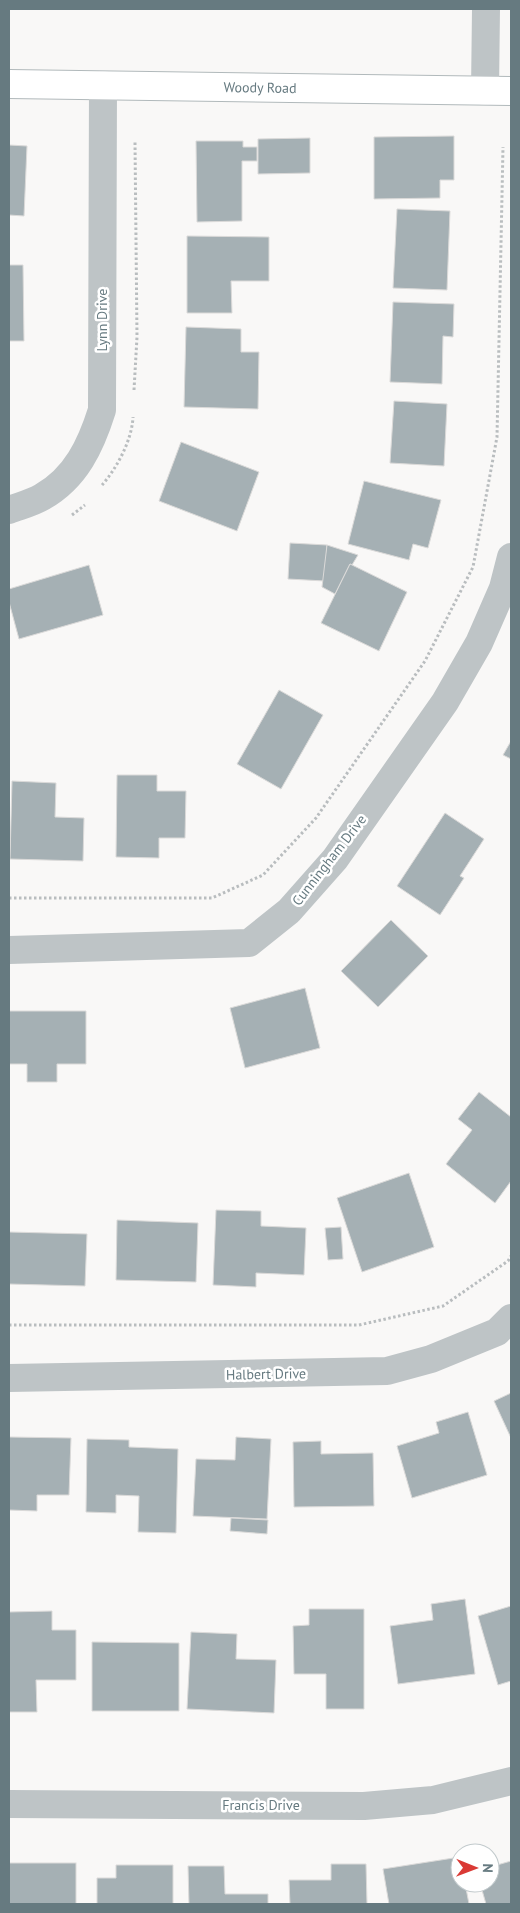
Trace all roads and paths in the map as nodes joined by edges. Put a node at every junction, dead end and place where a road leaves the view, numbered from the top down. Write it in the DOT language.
graph roads {
  1 [pos="486,9"];
  2 [pos="9,84"];
  3 [pos="103,85"];
  4 [pos="498,91"];
  5 [pos="503,147"];
  6 [pos="9,510"];
  7 [pos="511,557"];
  8 [pos="9,898"];
  9 [pos="9,950"];
  10 [pos="511,1256"];
  11 [pos="511,1318"];
  12 [pos="9,1325"];
  13 [pos="9,1378"];
  14 [pos="511,1781"];
  15 [pos="9,1804"];
  1 -- 4 [label="street"];
  2 -- 3 [label="street, Woody Road"];
  3 -- 4 [label="street, Woody Road"];
  3 -- 6 [label="street, Lynn Drive"];
  5 -- 8 [label="path"];
  7 -- 9 [label="street, Cunningham Drive"];
  10 -- 12 [label="path"];
  11 -- 13 [label="street, Halbert Drive"];
  14 -- 15 [label="street, Francis Drive"];
}
